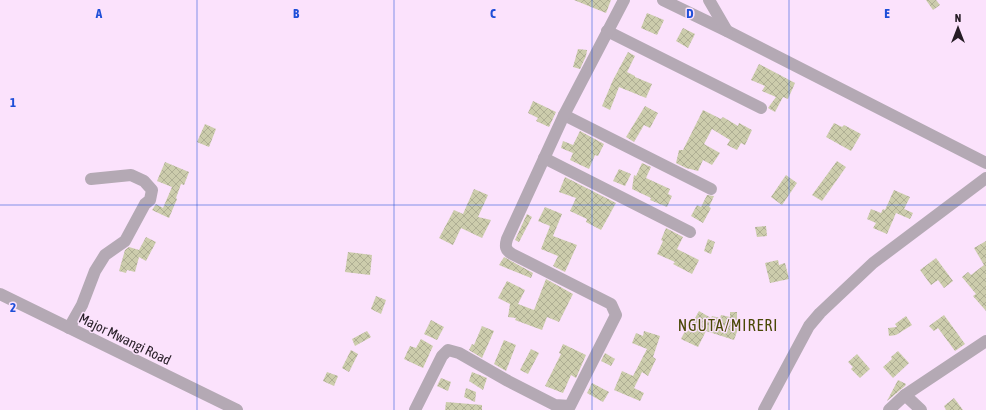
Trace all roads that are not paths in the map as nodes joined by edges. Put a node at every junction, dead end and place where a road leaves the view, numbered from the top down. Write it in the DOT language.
graph roads {
  1 [pos="624,0"];
  2 [pos="663,0"];
  3 [pos="709,0"];
  4 [pos="607,31"];
  5 [pos="727,31"];
  6 [pos="762,108"];
  7 [pos="564,115"];
  8 [pos="544,158"];
  9 [pos="986,163"];
  10 [pos="986,178"];
  11 [pos="91,179"];
  12 [pos="711,190"];
  13 [pos="690,232"];
  14 [pos="0,294"];
  15 [pos="69,328"];
  16 [pos="986,340"];
  17 [pos="905,396"];
  18 [pos="569,408"];
  19 [pos="237,410"];
  20 [pos="415,410"];
  21 [pos="764,410"];
  22 [pos="889,410"];
  23 [pos="921,410"];
  1 -- 4 [label="street"];
  2 -- 5 [label="street"];
  3 -- 5 [label="street"];
  4 -- 6 [label="street"];
  4 -- 7 [label="street"];
  5 -- 9 [label="street"];
  7 -- 8 [label="street"];
  7 -- 12 [label="street"];
  8 -- 13 [label="street"];
  8 -- 18 [label="street"];
  10 -- 21 [label="street"];
  11 -- 15 [label="street"];
  14 -- 15 [label="street, Major Mwangi Road"];
  15 -- 19 [label="street, Major Mwangi Road"];
  16 -- 17 [label="street"];
  17 -- 22 [label="street"];
  17 -- 23 [label="street"];
  18 -- 20 [label="street"];
}
